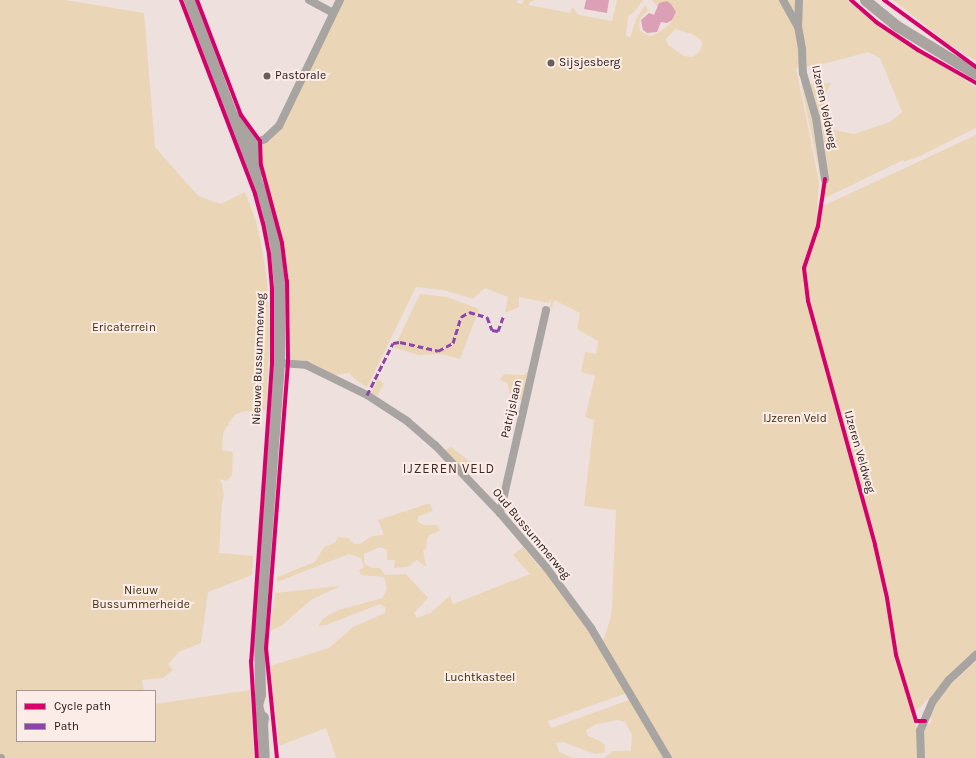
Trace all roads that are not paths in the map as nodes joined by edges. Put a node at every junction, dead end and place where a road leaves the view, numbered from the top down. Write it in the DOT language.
graph roads {
  1 [pos="189,0"];
  2 [pos="309,0"];
  3 [pos="340,0"];
  4 [pos="783,0"];
  5 [pos="800,0"];
  6 [pos="864,0"];
  7 [pos="333,13"];
  8 [pos="798,26"];
  9 [pos="976,74"];
  10 [pos="250,144"];
  11 [pos="824,180"];
  12 [pos="546,310"];
  13 [pos="279,363"];
  14 [pos="500,513"];
  15 [pos="976,655"];
  16 [pos="264,758"];
  17 [pos="668,758"];
  18 [pos="921,758"];
  1 -- 10 [label="main road"];
  2 -- 7 [label="street"];
  3 -- 7 [label="street"];
  4 -- 8 [label="street"];
  5 -- 8 [label="street, IJzeren Veldweg"];
  6 -- 9 [label="main road"];
  7 -- 10 [label="street"];
  8 -- 11 [label="street, IJzeren Veldweg"];
  10 -- 13 [label="main road, Nieuwe Bussummerweg"];
  12 -- 14 [label="street, Patrijslaan"];
  13 -- 14 [label="street, Oud Bussummerweg"];
  13 -- 16 [label="main road, Nieuwe Bussummerweg"];
  14 -- 17 [label="street, Oud Bussummerweg"];
  15 -- 18 [label="street"];
}
